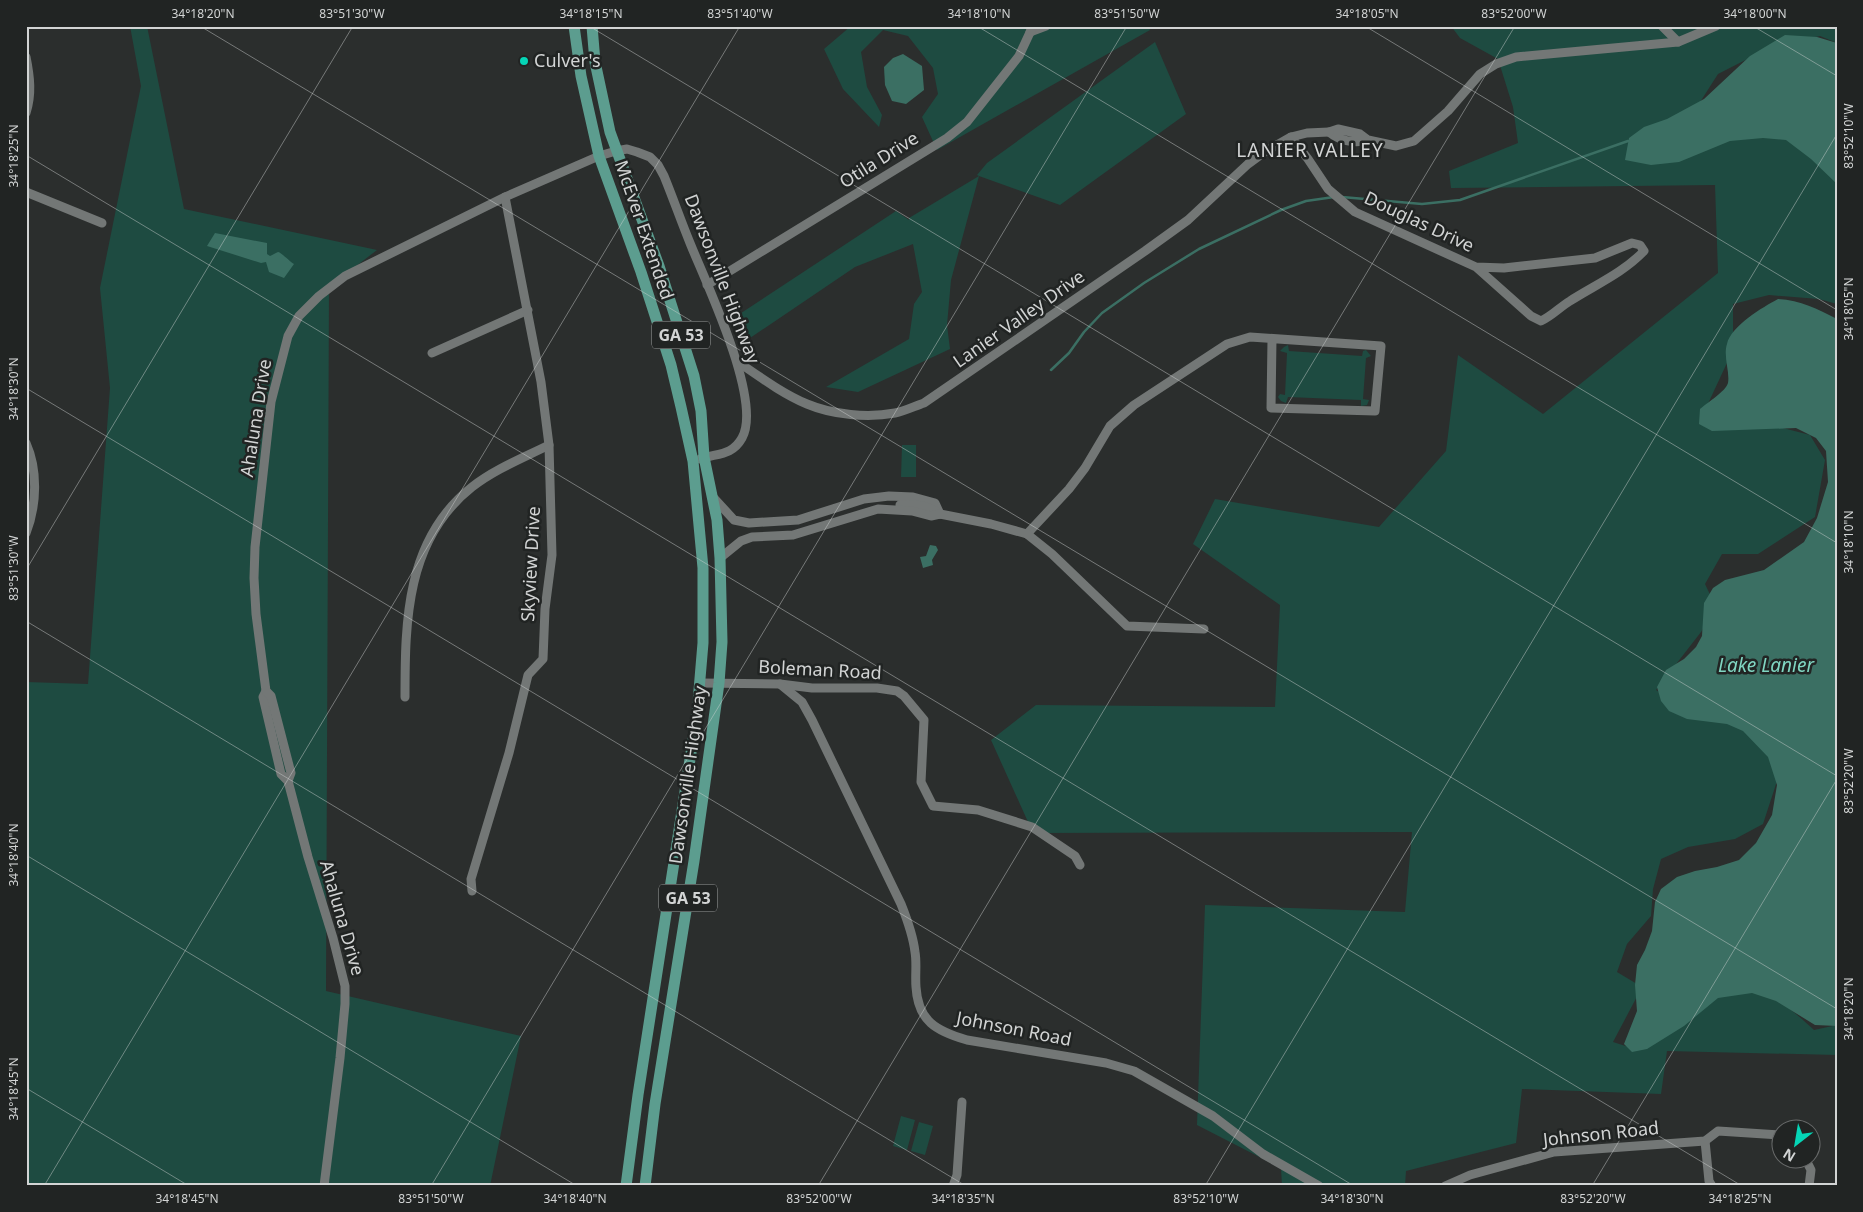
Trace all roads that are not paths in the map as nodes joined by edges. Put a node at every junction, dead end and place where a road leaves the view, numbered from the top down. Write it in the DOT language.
graph roads {
  1 [pos="574,26"];
  2 [pos="592,26"];
  3 [pos="1046,26"];
  4 [pos="1662,26"];
  5 [pos="1716,26"];
  6 [pos="1032,29"];
  7 [pos="1678,42"];
  8 [pos="26,57"];
  9 [pos="26,113"];
  10 [pos="1291,137"];
  11 [pos="616,150"];
  12 [pos="599,156"];
  13 [pos="26,192"];
  14 [pos="505,197"];
  15 [pos="102,223"];
  16 [pos="1476,268"];
  17 [pos="707,285"];
  18 [pos="528,310"];
  19 [pos="1272,339"];
  20 [pos="432,353"];
  21 [pos="738,362"];
  22 [pos="26,442"];
  23 [pos="549,445"];
  24 [pos="698,459"];
  25 [pos="712,496"];
  26 [pos="870,499"];
  27 [pos="912,504"];
  28 [pos="873,510"];
  29 [pos="940,514"];
  30 [pos="772,522"];
  31 [pos="26,533"];
  32 [pos="1027,534"];
  33 [pos="773,536"];
  34 [pos="720,558"];
  35 [pos="1204,629"];
  36 [pos="719,682"];
  37 [pos="701,683"];
  38 [pos="780,684"];
  39 [pos="405,697"];
  40 [pos="1080,865"];
  41 [pos="472,891"];
  42 [pos="962,1102"];
  43 [pos="1770,1133"];
  44 [pos="1705,1141"];
  45 [pos="1811,1170"];
  46 [pos="324,1186"];
  47 [pos="626,1186"];
  48 [pos="645,1186"];
  49 [pos="953,1186"];
  50 [pos="1320,1186"];
  51 [pos="1445,1186"];
  52 [pos="1712,1186"];
  53 [pos="1809,1186"];
  1 -- 12 [label="main road, GA 53"];
  2 -- 11 [label="main road, Dawsonville Highway / GA 53"];
  3 -- 6 [label="street"];
  4 -- 7 [label="street"];
  5 -- 7 [label="street, Lanier Valley Drive"];
  6 -- 17 [label="street, Otila Drive"];
  7 -- 10 [label="street, Lanier Valley Drive"];
  8 -- 9 [label="street"];
  10 -- 16 [label="street, Douglas Drive"];
  10 -- 21 [label="street, Lanier Valley Drive"];
  11 -- 12 [label="street, Ahaluna Drive"];
  11 -- 17 [label="street, Dawsonville Highway"];
  11 -- 24 [label="main road, Dawsonville Highway / GA 53"];
  12 -- 14 [label="street, Ahaluna Drive"];
  12 -- 24 [label="main road, McEver Extended / GA 53"];
  13 -- 15 [label="street"];
  14 -- 18 [label="street, Skyview Drive"];
  14 -- 46 [label="street, Ahaluna Drive"];
  16 -- 16 [label="street, Douglas Drive"];
  17 -- 21 [label="street, Dawsonville Highway"];
  18 -- 20 [label="street"];
  18 -- 23 [label="street, Skyview Drive"];
  19 -- 19 [label="street"];
  19 -- 32 [label="street"];
  21 -- 24 [label="street, Dawsonville Highway"];
  22 -- 31 [label="street"];
  23 -- 39 [label="street"];
  23 -- 41 [label="street, Skyview Drive"];
  24 -- 25 [label="main road, Dawsonville Highway / GA 53"];
  24 -- 37 [label="main road, Dawsonville Highway / GA 53"];
  25 -- 30 [label="street"];
  25 -- 34 [label="main road, Dawsonville Highway / GA 53"];
  26 -- 27 [label="street"];
  26 -- 28 [label="street"];
  26 -- 30 [label="street"];
  27 -- 28 [label="street"];
  27 -- 29 [label="street"];
  27 -- 29 [label="street"];
  28 -- 33 [label="street"];
  29 -- 32 [label="street"];
  30 -- 33 [label="street"];
  32 -- 35 [label="street"];
  33 -- 34 [label="street"];
  34 -- 36 [label="main road, Dawsonville Highway / GA 53"];
  36 -- 37 [label="street, Boleman Road"];
  36 -- 38 [label="street, Boleman Road"];
  36 -- 48 [label="main road, Dawsonville Highway / GA 53"];
  37 -- 47 [label="main road, Dawsonville Highway / GA 53"];
  38 -- 40 [label="street, Boleman Road"];
  38 -- 50 [label="street, Johnson Road"];
  42 -- 49 [label="street"];
  43 -- 44 [label="street, Johnson Road"];
  44 -- 51 [label="street, Johnson Road"];
  44 -- 52 [label="street"];
  45 -- 53 [label="street"];
}
